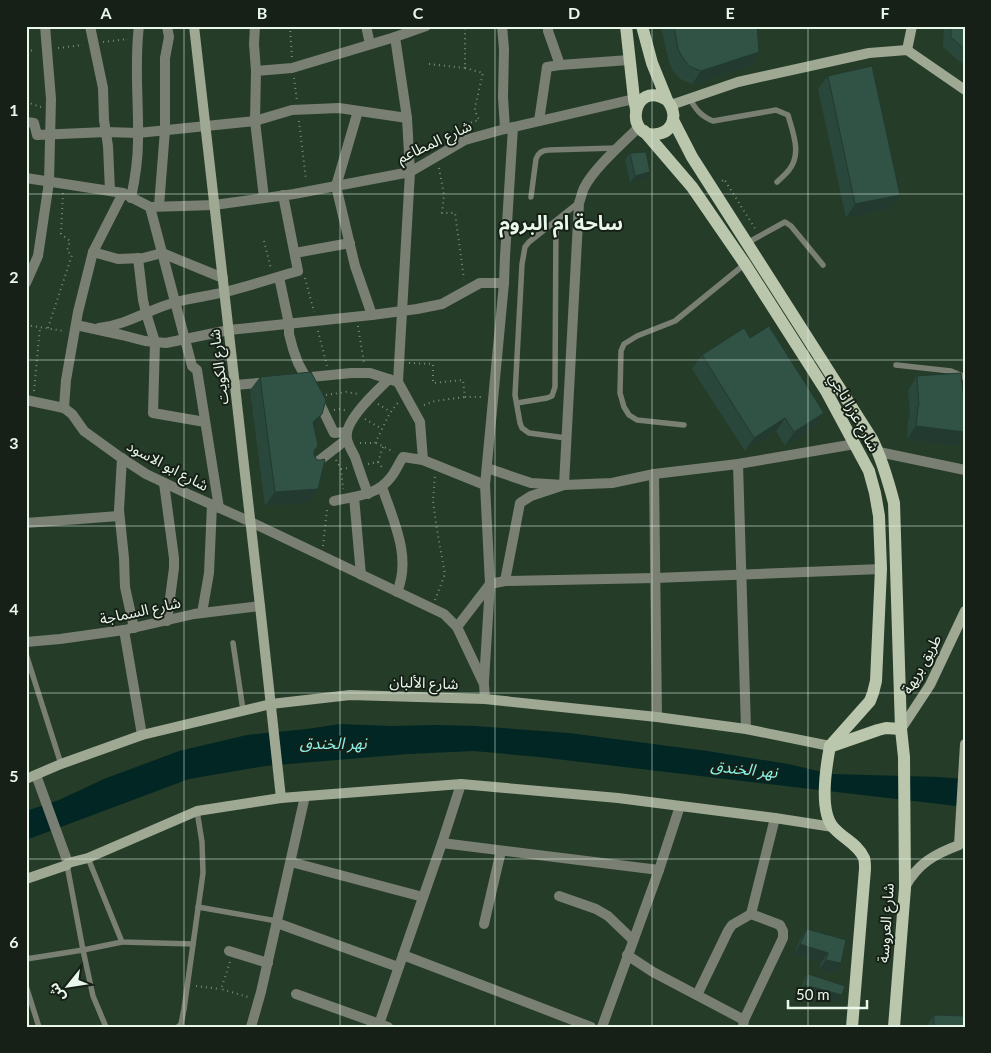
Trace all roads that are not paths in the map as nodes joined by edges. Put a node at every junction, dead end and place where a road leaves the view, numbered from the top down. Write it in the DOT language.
graph roads {
  1 [pos="46,26"];
  2 [pos="90,26"];
  3 [pos="140,26"];
  4 [pos="167,26"];
  5 [pos="194,26"];
  6 [pos="255,26"];
  7 [pos="366,26"];
  8 [pos="426,26"];
  9 [pos="502,26"];
  10 [pos="548,26"];
  11 [pos="626,26"];
  12 [pos="642,26"];
  13 [pos="912,26"];
  14 [pos="395,37"];
  15 [pos="370,44"];
  16 [pos="907,50"];
  17 [pos="630,60"];
  18 [pos="560,65"];
  19 [pos="256,72"];
  20 [pos="965,90"];
  21 [pos="690,99"];
  22 [pos="669,103"];
  23 [pos="635,104"];
  24 [pos="358,111"];
  25 [pos="407,118"];
  26 [pos="673,120"];
  27 [pos="255,121"];
  28 [pos="539,121"];
  29 [pos="26,122"];
  30 [pos="205,126"];
  31 [pos="509,128"];
  32 [pos="641,129"];
  33 [pos="164,130"];
  34 [pos="106,132"];
  35 [pos="138,133"];
  36 [pos="50,135"];
  37 [pos="618,148"];
  38 [pos="410,172"];
  39 [pos="26,178"];
  40 [pos="49,182"];
  41 [pos="777,182"];
  42 [pos="336,186"];
  43 [pos="110,191"];
  44 [pos="283,195"];
  45 [pos="127,196"];
  46 [pos="532,197"];
  47 [pos="264,198"];
  48 [pos="579,203"];
  49 [pos="214,204"];
  50 [pos="155,206"];
  51 [pos="556,221"];
  52 [pos="350,243"];
  53 [pos="747,243"];
  54 [pos="93,252"];
  55 [pos="162,253"];
  56 [pos="295,253"];
  57 [pos="138,258"];
  58 [pos="745,264"];
  59 [pos="823,265"];
  60 [pos="276,277"];
  61 [pos="223,278"];
  62 [pos="26,283"];
  63 [pos="504,283"];
  64 [pos="224,292"];
  65 [pos="175,302"];
  66 [pos="402,311"];
  67 [pos="146,313"];
  68 [pos="372,315"];
  69 [pos="290,324"];
  70 [pos="75,329"];
  71 [pos="91,329"];
  72 [pos="229,330"];
  73 [pos="185,340"];
  74 [pos="155,342"];
  75 [pos="896,365"];
  76 [pos="306,378"];
  77 [pos="965,379"];
  78 [pos="393,381"];
  79 [pos="235,385"];
  80 [pos="30,400"];
  81 [pos="517,403"];
  82 [pos="64,408"];
  83 [pos="205,422"];
  84 [pos="684,425"];
  85 [pos="566,438"];
  86 [pos="343,442"];
  87 [pos="855,444"];
  88 [pos="879,452"];
  89 [pos="122,458"];
  90 [pos="423,460"];
  91 [pos="738,464"];
  92 [pos="311,467"];
  93 [pos="487,468"];
  94 [pos="965,470"];
  95 [pos="654,474"];
  96 [pos="164,483"];
  97 [pos="485,485"];
  98 [pos="564,485"];
  99 [pos="382,487"];
  100 [pos="368,494"];
  101 [pos="215,507"];
  102 [pos="119,516"];
  103 [pos="251,522"];
  104 [pos="26,523"];
  105 [pos="881,569"];
  106 [pos="741,574"];
  107 [pos="361,575"];
  108 [pos="655,578"];
  109 [pos="505,582"];
  110 [pos="490,584"];
  111 [pos="397,592"];
  112 [pos="260,606"];
  113 [pos="965,611"];
  114 [pos="202,613"];
  115 [pos="167,620"];
  116 [pos="457,627"];
  117 [pos="129,629"];
  118 [pos="26,642"];
  119 [pos="233,643"];
  120 [pos="26,654"];
  121 [pos="484,684"];
  122 [pos="485,699"];
  123 [pos="272,709"];
  124 [pos="243,710"];
  125 [pos="657,717"];
  126 [pos="746,729"];
  127 [pos="901,729"];
  128 [pos="142,735"];
  129 [pos="830,746"];
  130 [pos="964,748"];
  131 [pos="904,757"];
  132 [pos="62,764"];
  133 [pos="31,777"];
  134 [pos="461,784"];
  135 [pos="305,796"];
  136 [pos="281,798"];
  137 [pos="680,806"];
  138 [pos="197,811"];
  139 [pos="775,818"];
  140 [pos="833,827"];
  141 [pos="442,843"];
  142 [pos="962,845"];
  143 [pos="501,851"];
  144 [pos="88,858"];
  145 [pos="290,862"];
  146 [pos="67,864"];
  147 [pos="659,870"];
  148 [pos="26,879"];
  149 [pos="904,888"];
  150 [pos="559,896"];
  151 [pos="422,897"];
  152 [pos="198,907"];
  153 [pos="751,914"];
  154 [pos="277,922"];
  155 [pos="484,924"];
  156 [pos="633,940"];
  157 [pos="122,942"];
  158 [pos="193,944"];
  159 [pos="83,950"];
  160 [pos="231,952"];
  161 [pos="403,955"];
  162 [pos="627,955"];
  163 [pos="26,959"];
  164 [pos="268,963"];
  165 [pos="398,967"];
  166 [pos="26,986"];
  167 [pos="296,994"];
  168 [pos="697,995"];
  169 [pos="743,1024"];
  170 [pos="382,1026"];
  171 [pos="39,1027"];
  172 [pos="106,1027"];
  173 [pos="178,1027"];
  174 [pos="251,1027"];
  175 [pos="591,1027"];
  176 [pos="602,1027"];
  177 [pos="852,1027"];
  178 [pos="894,1027"];
  1 -- 36 [label="street"];
  2 -- 34 [label="street"];
  3 -- 35 [label="street"];
  4 -- 33 [label="street"];
  5 -- 30 [label="main road, شارع الكويت"];
  6 -- 19 [label="street"];
  7 -- 15 [label="street"];
  8 -- 14 [label="street"];
  9 -- 31 [label="street"];
  10 -- 18 [label="street"];
  11 -- 17 [label="main road"];
  12 -- 22 [label="main road"];
  13 -- 16 [label="main road"];
  14 -- 15 [label="street"];
  14 -- 25 [label="street"];
  15 -- 19 [label="street"];
  16 -- 20 [label="main road"];
  16 -- 21 [label="main road"];
  17 -- 18 [label="street"];
  17 -- 23 [label="main road"];
  18 -- 28 [label="street"];
  19 -- 27 [label="street"];
  21 -- 22 [label="main road"];
  21 -- 41 [label="lane"];
  22 -- 23 [label="main road"];
  22 -- 26 [label="main road"];
  23 -- 28 [label="street, شارع المطاعم"];
  23 -- 32 [label="main road"];
  24 -- 25 [label="street"];
  24 -- 27 [label="street"];
  24 -- 42 [label="street"];
  25 -- 38 [label="street"];
  26 -- 32 [label="main road"];
  26 -- 53 [label="main road, شارع عزرا ناجي"];
  27 -- 30 [label="street"];
  27 -- 47 [label="street"];
  28 -- 31 [label="street, شارع المطاعم"];
  29 -- 36 [label="street"];
  30 -- 33 [label="street"];
  30 -- 49 [label="main road, شارع الكويت"];
  31 -- 38 [label="street, شارع المطاعم"];
  31 -- 63 [label="street"];
  32 -- 37 [label="street"];
  32 -- 58 [label="main road, شارع عزرا ناجي"];
  33 -- 35 [label="street"];
  33 -- 50 [label="street"];
  34 -- 35 [label="street"];
  34 -- 36 [label="street"];
  34 -- 43 [label="street"];
  35 -- 45 [label="street"];
  36 -- 40 [label="street"];
  37 -- 46 [label="lane"];
  37 -- 48 [label="street"];
  38 -- 42 [label="street, شارع المطاعم"];
  38 -- 66 [label="street"];
  39 -- 40 [label="street"];
  40 -- 43 [label="street"];
  40 -- 62 [label="street"];
  42 -- 44 [label="street, شارع المطاعم"];
  42 -- 52 [label="street"];
  43 -- 45 [label="street"];
  44 -- 47 [label="street, شارع المطاعم"];
  44 -- 56 [label="street"];
  45 -- 50 [label="street"];
  45 -- 54 [label="street"];
  47 -- 49 [label="street, شارع المطاعم"];
  48 -- 51 [label="lane"];
  48 -- 85 [label="street"];
  49 -- 50 [label="street, شارع المطاعم"];
  49 -- 61 [label="main road, شارع الكويت"];
  50 -- 55 [label="street"];
  51 -- 81 [label="lane"];
  51 -- 81 [label="lane"];
  52 -- 56 [label="street"];
  52 -- 68 [label="street"];
  53 -- 59 [label="lane"];
  53 -- 88 [label="main road, شارع عزرا ناجي"];
  54 -- 57 [label="street"];
  54 -- 70 [label="street"];
  55 -- 57 [label="street"];
  55 -- 61 [label="street"];
  55 -- 65 [label="street"];
  56 -- 60 [label="street"];
  57 -- 67 [label="street"];
  58 -- 84 [label="lane"];
  58 -- 87 [label="main road, شارع عزرا ناجي"];
  60 -- 64 [label="street"];
  60 -- 69 [label="street"];
  61 -- 64 [label="main road, شارع الكويت"];
  63 -- 66 [label="street"];
  63 -- 93 [label="street"];
  64 -- 65 [label="street"];
  64 -- 72 [label="main road, شارع الكويت"];
  65 -- 67 [label="street"];
  65 -- 73 [label="street"];
  66 -- 68 [label="street"];
  66 -- 78 [label="street"];
  67 -- 71 [label="street"];
  67 -- 74 [label="street"];
  68 -- 69 [label="street"];
  69 -- 72 [label="street"];
  69 -- 76 [label="street"];
  70 -- 71 [label="street"];
  70 -- 82 [label="street"];
  71 -- 74 [label="street"];
  72 -- 73 [label="street"];
  72 -- 79 [label="main road, شارع الكويت"];
  73 -- 74 [label="street"];
  73 -- 83 [label="street"];
  74 -- 83 [label="street"];
  75 -- 77 [label="lane"];
  76 -- 78 [label="street"];
  76 -- 79 [label="street"];
  76 -- 86 [label="street"];
  78 -- 86 [label="street"];
  78 -- 90 [label="street"];
  79 -- 103 [label="main road, شارع الكويت"];
  80 -- 82 [label="street"];
  81 -- 85 [label="lane"];
  82 -- 89 [label="street, شارع ابو الاسود"];
  83 -- 101 [label="street"];
  85 -- 98 [label="street"];
  86 -- 92 [label="street"];
  86 -- 100 [label="street"];
  87 -- 91 [label="street"];
  87 -- 105 [label="main road, شارع عزرا ناجي"];
  88 -- 94 [label="street"];
  88 -- 127 [label="main road, شارع عزرا ناجي"];
  89 -- 96 [label="street, شارع ابو الاسود"];
  89 -- 102 [label="street"];
  90 -- 97 [label="street"];
  90 -- 99 [label="street"];
  91 -- 95 [label="street"];
  91 -- 106 [label="street"];
  93 -- 97 [label="street"];
  93 -- 98 [label="street"];
  95 -- 98 [label="street"];
  95 -- 108 [label="street"];
  96 -- 101 [label="street, شارع ابو الاسود"];
  96 -- 115 [label="street"];
  97 -- 110 [label="street"];
  98 -- 109 [label="street"];
  99 -- 100 [label="street"];
  99 -- 111 [label="street"];
  100 -- 107 [label="street"];
  101 -- 103 [label="street, شارع ابو الاسود"];
  101 -- 114 [label="street"];
  102 -- 104 [label="street"];
  102 -- 117 [label="street"];
  103 -- 107 [label="street, شارع ابو الاسود"];
  103 -- 112 [label="main road, شارع الكويت"];
  105 -- 106 [label="street"];
  105 -- 129 [label="main road, شارع عزرا ناجي"];
  106 -- 108 [label="street"];
  106 -- 126 [label="street"];
  107 -- 111 [label="street, شارع ابو الاسود"];
  108 -- 109 [label="street"];
  108 -- 125 [label="street"];
  109 -- 110 [label="street"];
  110 -- 116 [label="street"];
  110 -- 121 [label="street"];
  111 -- 116 [label="street, شارع ابو الاسود"];
  112 -- 114 [label="street, شارع السماجة"];
  112 -- 123 [label="main road, شارع الكويت"];
  113 -- 127 [label="main road, طريق بريهة"];
  114 -- 115 [label="street, شارع السماجة"];
  115 -- 117 [label="street, شارع السماجة"];
  116 -- 121 [label="street"];
  117 -- 118 [label="street, شارع السماجة"];
  117 -- 128 [label="street"];
  119 -- 124 [label="lane"];
  120 -- 132 [label="lane"];
  121 -- 122 [label="street"];
  122 -- 123 [label="main road, شارع الألبان"];
  122 -- 125 [label="main road, شارع الألبان"];
  123 -- 124 [label="main road, شارع الألبان"];
  123 -- 136 [label="main road, شارع الكويت"];
  124 -- 128 [label="main road, شارع الألبان"];
  125 -- 126 [label="main road, شارع الألبان"];
  126 -- 129 [label="main road, شارع الألبان"];
  127 -- 129 [label="main road"];
  127 -- 131 [label="main road, شارع عزرا ناجي"];
  128 -- 132 [label="main road, شارع الألبان"];
  129 -- 140 [label="main road"];
  130 -- 142 [label="main road"];
  131 -- 149 [label="main road, شارع العروسة"];
  132 -- 133 [label="main road, شارع الألبان"];
  133 -- 146 [label="street"];
  134 -- 135 [label="main road"];
  134 -- 137 [label="main road"];
  134 -- 141 [label="street"];
  135 -- 136 [label="main road"];
  135 -- 145 [label="street"];
  136 -- 138 [label="main road"];
  137 -- 139 [label="main road"];
  137 -- 147 [label="street"];
  138 -- 144 [label="main road"];
  138 -- 152 [label="lane"];
  139 -- 140 [label="main road"];
  139 -- 153 [label="street"];
  140 -- 177 [label="main road, شارع العروسة"];
  141 -- 143 [label="street"];
  141 -- 151 [label="street"];
  142 -- 149 [label="main road"];
  143 -- 147 [label="street"];
  143 -- 155 [label="street"];
  144 -- 146 [label="main road"];
  144 -- 157 [label="lane"];
  145 -- 151 [label="street"];
  145 -- 154 [label="street"];
  146 -- 148 [label="main road"];
  146 -- 159 [label="lane"];
  147 -- 156 [label="street"];
  149 -- 178 [label="main road, شارع العروسة"];
  150 -- 156 [label="street"];
  151 -- 161 [label="street"];
  152 -- 154 [label="lane"];
  152 -- 158 [label="lane"];
  153 -- 168 [label="street"];
  153 -- 169 [label="street"];
  154 -- 164 [label="street"];
  154 -- 165 [label="street"];
  156 -- 162 [label="street"];
  157 -- 158 [label="lane"];
  157 -- 159 [label="lane"];
  158 -- 173 [label="lane"];
  159 -- 163 [label="lane"];
  159 -- 172 [label="lane"];
  160 -- 164 [label="street"];
  161 -- 165 [label="street"];
  161 -- 175 [label="street"];
  162 -- 168 [label="street"];
  162 -- 176 [label="street"];
  164 -- 174 [label="street"];
  165 -- 170 [label="street"];
  166 -- 171 [label="lane"];
  167 -- 170 [label="street"];
  168 -- 169 [label="street"];
}
